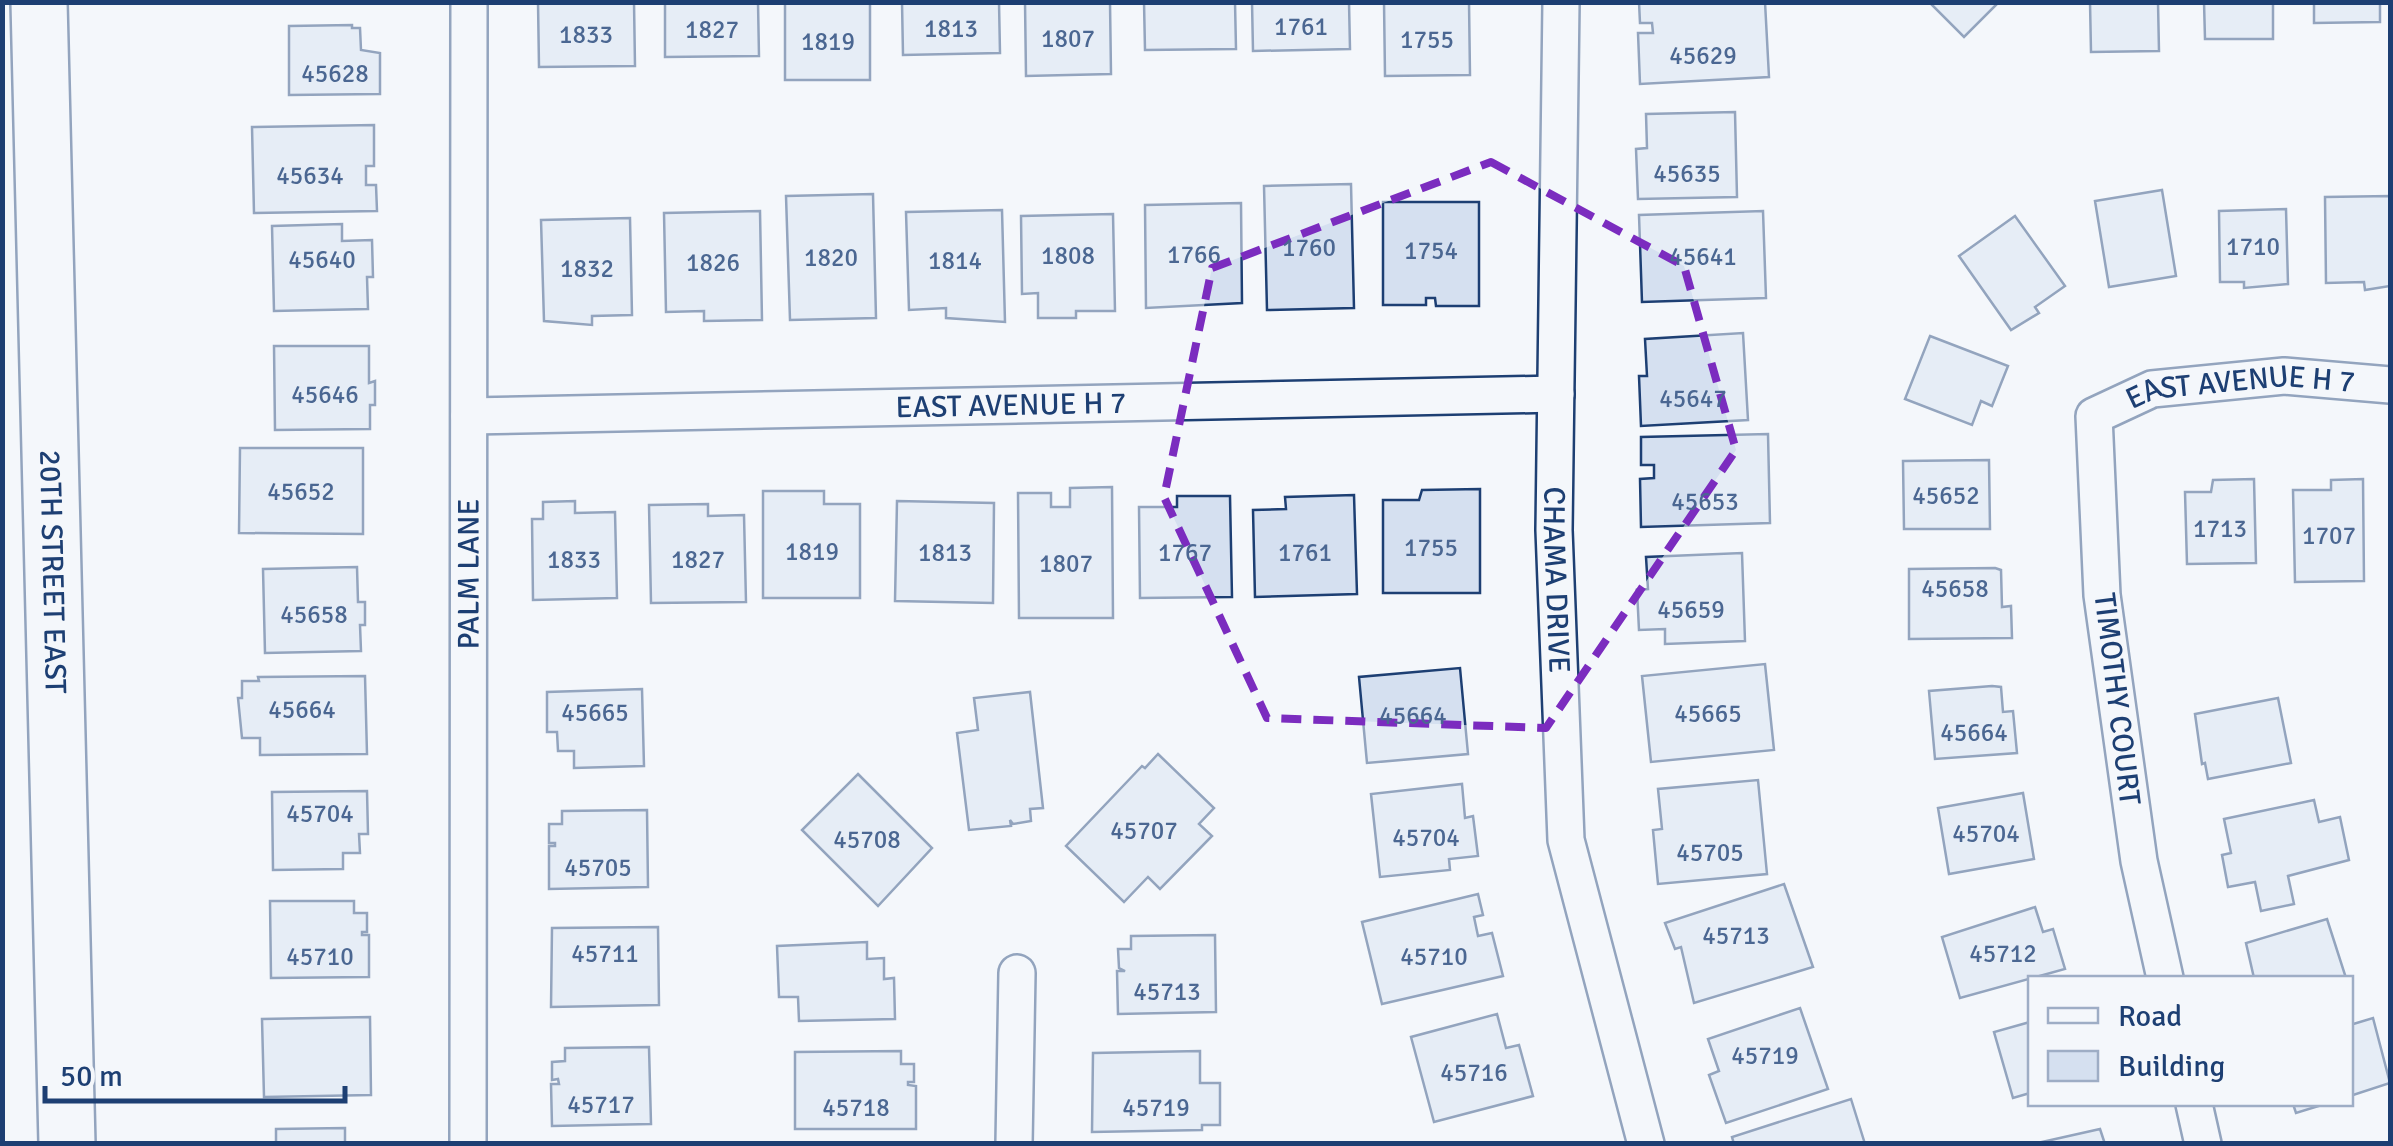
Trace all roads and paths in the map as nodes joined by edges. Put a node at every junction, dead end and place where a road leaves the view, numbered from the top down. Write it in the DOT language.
graph roads {
  1 [pos="39,2"];
  2 [pos="469,2"];
  3 [pos="1561,2"];
  4 [pos="2390,385"];
  5 [pos="1556,394"];
  6 [pos="469,416"];
  7 [pos="2094,416"];
  8 [pos="1017,973"];
  9 [pos="2166,976"];
  10 [pos="2194,1106"];
  11 [pos="67,1144"];
  12 [pos="468,1144"];
  13 [pos="1014,1144"];
  14 [pos="1646,1144"];
  15 [pos="2202,1144"];
  1 -- 11 [label="main road, 20TH STREET EAST"];
  2 -- 6 [label="street, PALM LANE"];
  3 -- 5 [label="street, CHAMA DRIVE"];
  4 -- 7 [label="street, EAST AVENUE H 7"];
  5 -- 6 [label="street, EAST AVENUE H 7"];
  5 -- 14 [label="street, CHAMA DRIVE"];
  6 -- 12 [label="street, PALM LANE"];
  7 -- 9 [label="street, TIMOTHY COURT"];
  8 -- 13 [label="street"];
  10 -- 15 [label="street"];
}
